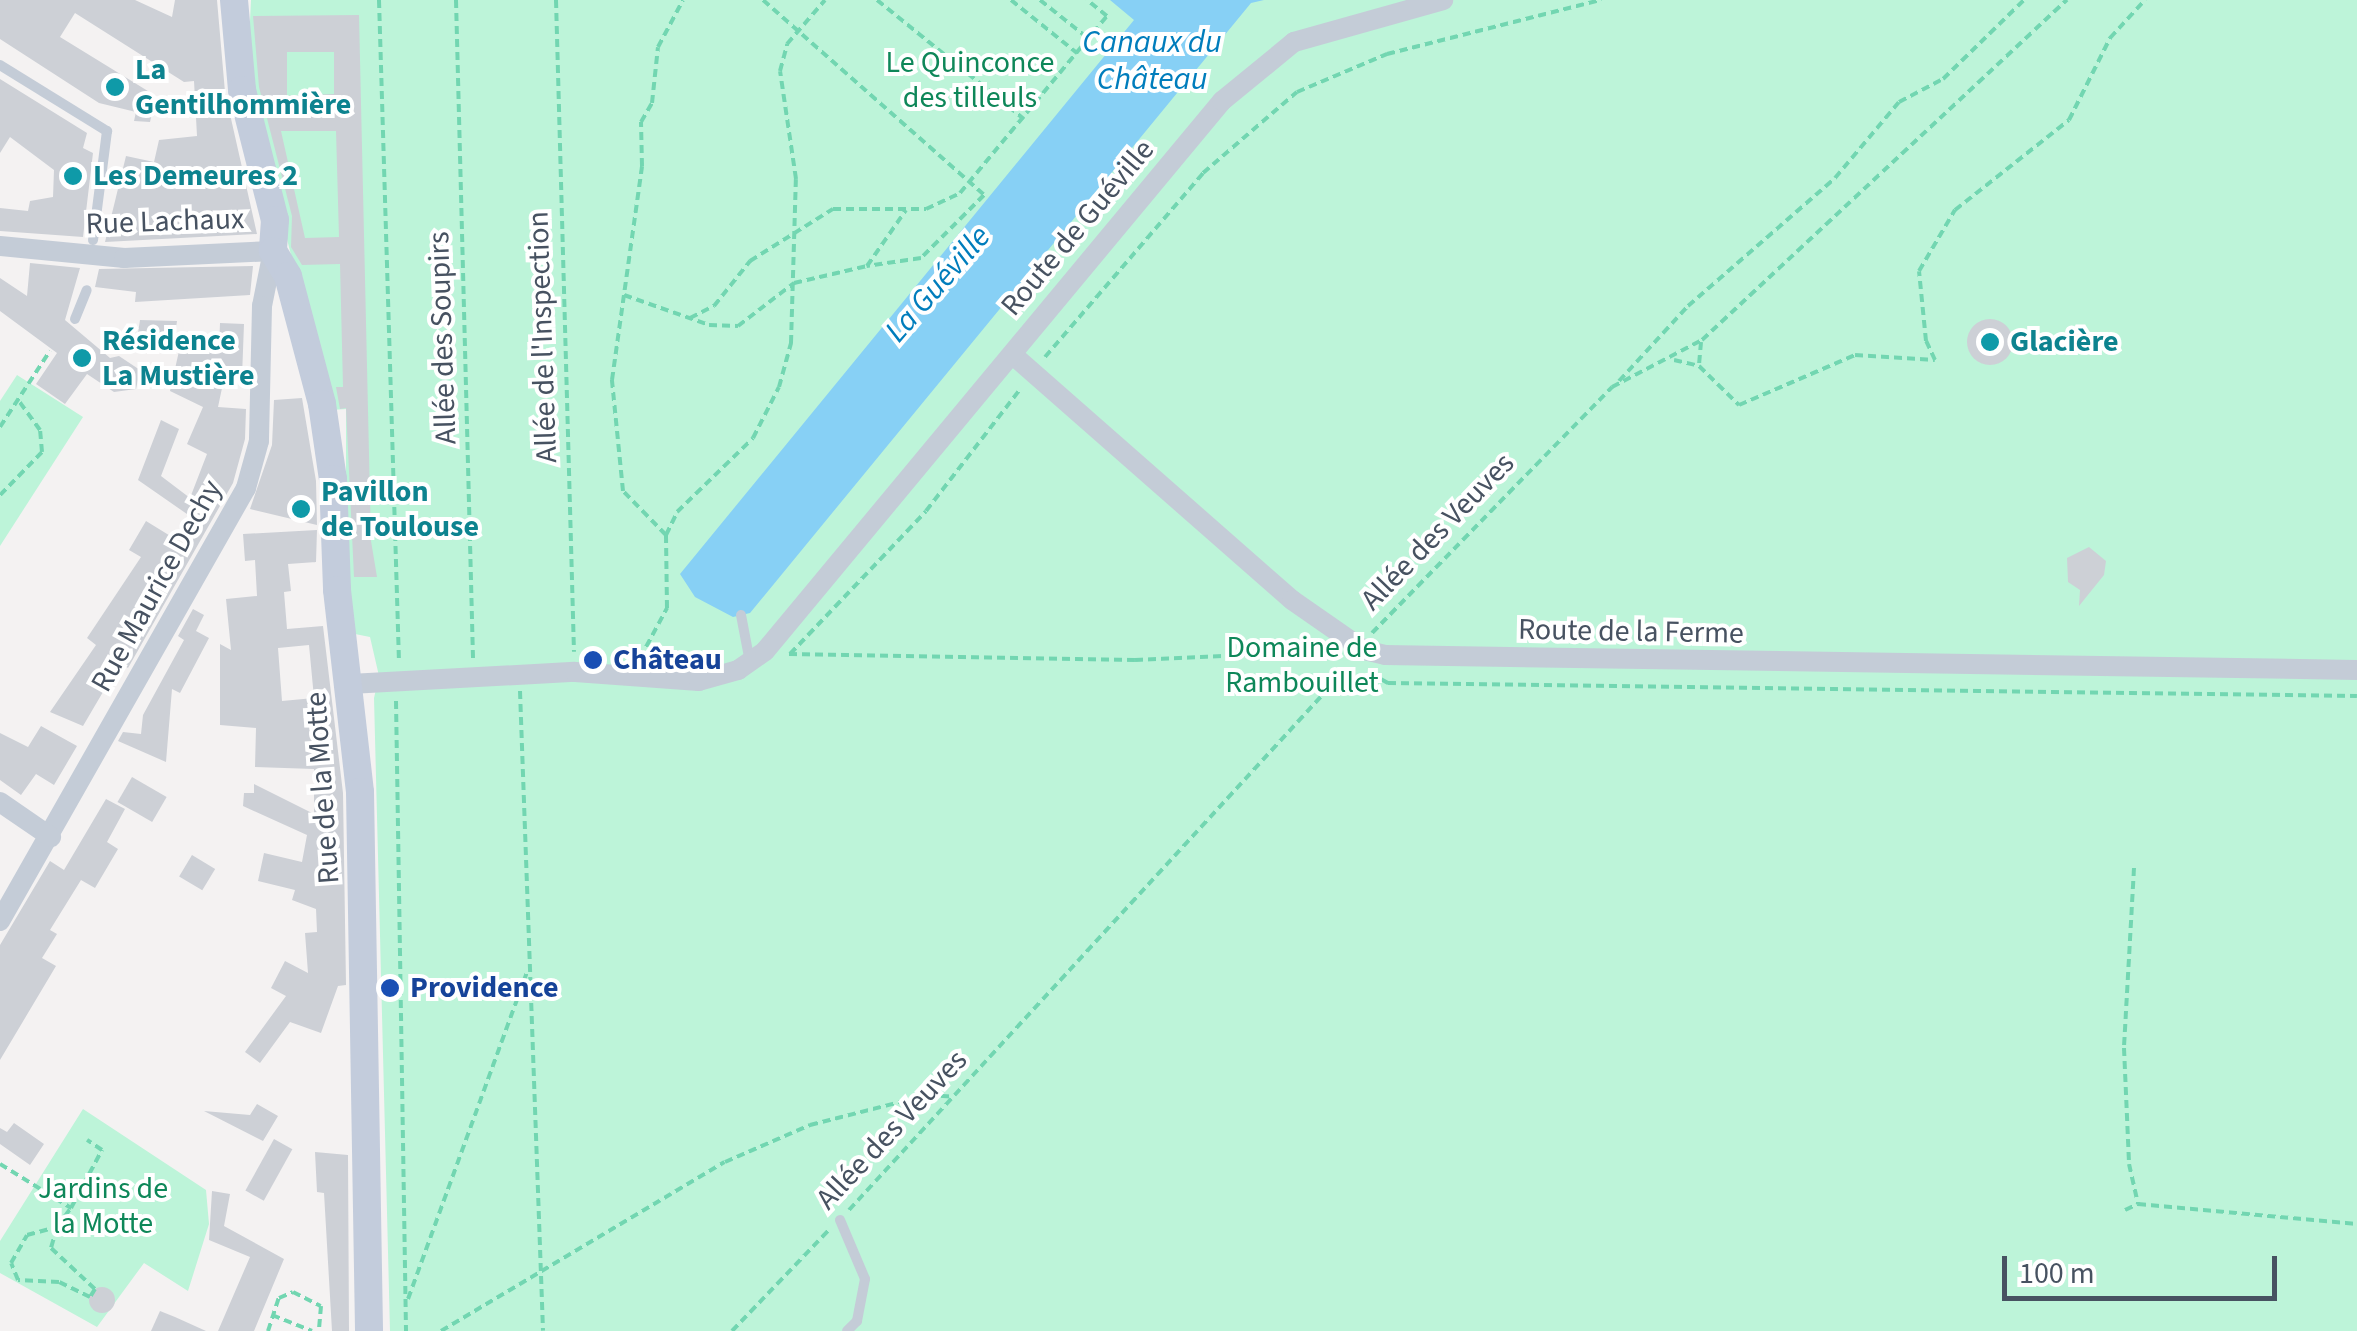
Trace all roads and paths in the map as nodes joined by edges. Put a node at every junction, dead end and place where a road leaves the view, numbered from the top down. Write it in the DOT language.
graph roads {
  1 [pos="234,0"];
  2 [pos="379,0"];
  3 [pos="456,0"];
  4 [pos="556,0"];
  5 [pos="682,0"];
  6 [pos="763,0"];
  7 [pos="825,0"];
  8 [pos="877,0"];
  9 [pos="1011,0"];
  10 [pos="1040,0"];
  11 [pos="1087,0"];
  12 [pos="1443,0"];
  13 [pos="1601,0"];
  14 [pos="2024,0"];
  15 [pos="2068,0"];
  16 [pos="2145,0"];
  17 [pos="798,30"];
  18 [pos="1089,39"];
  19 [pos="1077,53"];
  20 [pos="0,65"];
  21 [pos="1024,119"];
  22 [pos="969,181"];
  23 [pos="907,209"];
  24 [pos="796,228"];
  25 [pos="0,246"];
  26 [pos="272,250"];
  27 [pos="92,254"];
  28 [pos="868,266"];
  29 [pos="794,283"];
  30 [pos="88,290"];
  31 [pos="624,295"];
  32 [pos="690,318"];
  33 [pos="74,319"];
  34 [pos="1702,340"];
  35 [pos="50,352"];
  36 [pos="1013,354"];
  37 [pos="1671,360"];
  38 [pos="1699,366"];
  39 [pos="1034,372"];
  40 [pos="1612,388"];
  41 [pos="18,400"];
  42 [pos="0,428"];
  43 [pos="0,495"];
  44 [pos="666,536"];
  45 [pos="741,615"];
  46 [pos="1364,650"];
  47 [pos="790,654"];
  48 [pos="757,657"];
  49 [pos="2357,670"];
  50 [pos="574,672"];
  51 [pos="520,674"];
  52 [pos="473,675"];
  53 [pos="630,676"];
  54 [pos="399,679"];
  55 [pos="350,684"];
  56 [pos="2357,696"];
  57 [pos="0,802"];
  58 [pos="51,837"];
  59 [pos="2134,868"];
  60 [pos="0,921"];
  61 [pos="530,966"];
  62 [pos="954,1097"];
  63 [pos="87,1140"];
  64 [pos="0,1164"];
  65 [pos="2138,1204"];
  66 [pos="71,1208"];
  67 [pos="2125,1210"];
  68 [pos="840,1220"];
  69 [pos="2357,1224"];
  70 [pos="57,1228"];
  71 [pos="541,1270"];
  72 [pos="406,1305"];
  73 [pos="272,1315"];
  74 [pos="268,1331"];
  75 [pos="312,1331"];
  76 [pos="319,1331"];
  77 [pos="369,1331"];
  78 [pos="406,1331"];
  79 [pos="441,1331"];
  80 [pos="543,1331"];
  81 [pos="732,1331"];
  82 [pos="848,1331"];
  1 -- 26 [label="street"];
  2 -- 54 [label="path"];
  3 -- 52 [label="path, Allée des Soupirs"];
  4 -- 50 [label="path, Allée de l'Inspection"];
  5 -- 31 [label="path"];
  6 -- 17 [label="path"];
  7 -- 17 [label="path"];
  8 -- 21 [label="path"];
  9 -- 19 [label="path"];
  10 -- 18 [label="path"];
  11 -- 18 [label="path"];
  12 -- 36 [label="street, Route de Guéville"];
  13 -- 39 [label="path"];
  14 -- 40 [label="path"];
  15 -- 34 [label="path, Allée des Veuves"];
  16 -- 38 [label="path"];
  17 -- 22 [label="path"];
  17 -- 24 [label="path"];
  18 -- 19 [label="path"];
  19 -- 21 [label="path"];
  20 -- 27 [label="lane"];
  21 -- 22 [label="path"];
  22 -- 23 [label="path"];
  22 -- 28 [label="path"];
  23 -- 24 [label="path"];
  23 -- 28 [label="path"];
  24 -- 29 [label="path"];
  24 -- 32 [label="path"];
  25 -- 27 [label="street, Rue Lachaux"];
  26 -- 27 [label="street, Rue Lachaux"];
  26 -- 55 [label="street, Rue de la Motte"];
  26 -- 58 [label="street, Rue Maurice Dechy"];
  28 -- 29 [label="path"];
  29 -- 32 [label="path"];
  29 -- 44 [label="path"];
  30 -- 33 [label="lane"];
  31 -- 32 [label="path"];
  31 -- 44 [label="path"];
  34 -- 37 [label="path, Allée des Veuves"];
  34 -- 38 [label="path"];
  35 -- 41 [label="path"];
  36 -- 39 [label="street, Route de la Ferme"];
  36 -- 48 [label="street, Route de Guéville"];
  37 -- 38 [label="path"];
  37 -- 40 [label="path, Allée des Veuves"];
  39 -- 46 [label="street, Route de la Ferme"];
  39 -- 47 [label="path"];
  40 -- 46 [label="path, Allée des Veuves"];
  41 -- 42 [label="path"];
  41 -- 43 [label="path"];
  44 -- 53 [label="path"];
  45 -- 48 [label="lane"];
  46 -- 47 [label="path"];
  46 -- 49 [label="street, Route de la Ferme"];
  46 -- 56 [label="path"];
  46 -- 62 [label="path, Allée des Veuves"];
  47 -- 48 [label="path"];
  48 -- 53 [label="street"];
  50 -- 51 [label="street"];
  50 -- 53 [label="street"];
  51 -- 52 [label="street"];
  51 -- 61 [label="path"];
  52 -- 54 [label="street"];
  54 -- 55 [label="street"];
  54 -- 72 [label="path"];
  55 -- 77 [label="street, Rue de la Motte"];
  57 -- 58 [label="street"];
  58 -- 60 [label="street, Rue Maurice Dechy"];
  59 -- 65 [label="path"];
  61 -- 71 [label="path"];
  61 -- 72 [label="path"];
  62 -- 68 [label="path, Allée des Veuves"];
  62 -- 71 [label="path"];
  63 -- 66 [label="path"];
  64 -- 66 [label="path"];
  65 -- 67 [label="path"];
  65 -- 69 [label="path"];
  66 -- 70 [label="path"];
  68 -- 81 [label="path, Allée des Veuves"];
  68 -- 82 [label="lane"];
  70 -- 70 [label="path"];
  71 -- 79 [label="path"];
  71 -- 80 [label="path"];
  72 -- 78 [label="path"];
  73 -- 74 [label="path"];
  73 -- 75 [label="path"];
  73 -- 76 [label="path"];
}
